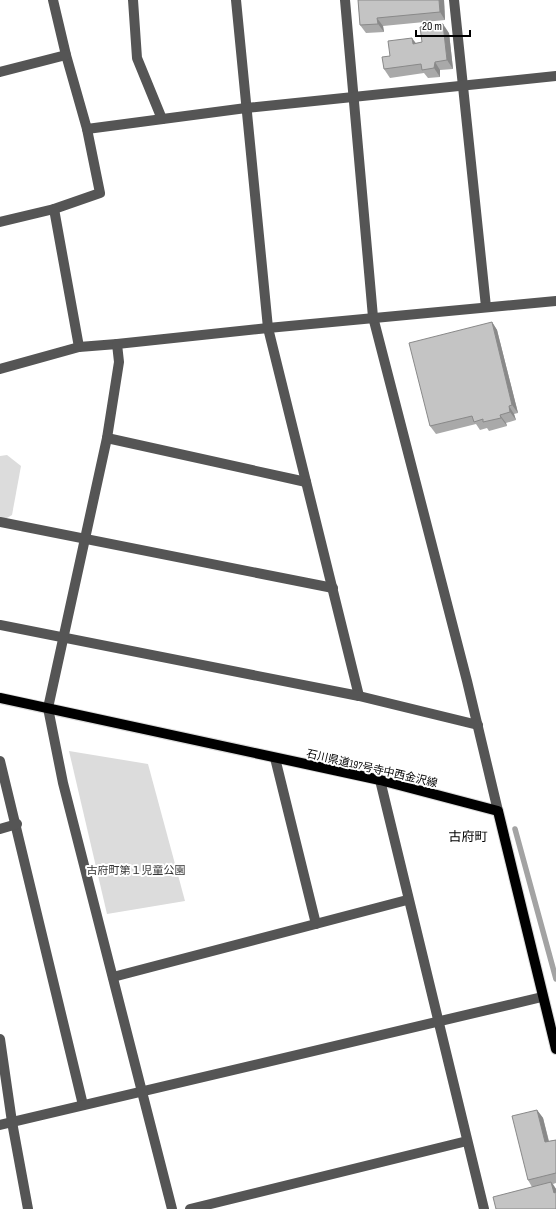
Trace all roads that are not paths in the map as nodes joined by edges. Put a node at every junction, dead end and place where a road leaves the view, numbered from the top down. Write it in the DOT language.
graph roads {
  1 [pos="53,0"];
  2 [pos="132,0"];
  3 [pos="236,0"];
  4 [pos="345,0"];
  5 [pos="454,0"];
  6 [pos="66,55"];
  7 [pos="0,72"];
  8 [pos="556,76"];
  9 [pos="462,85"];
  10 [pos="354,97"];
  11 [pos="246,108"];
  12 [pos="162,119"];
  13 [pos="87,129"];
  14 [pos="54,209"];
  15 [pos="0,222"];
  16 [pos="556,301"];
  17 [pos="486,307"];
  18 [pos="373,317"];
  19 [pos="268,328"];
  20 [pos="117,344"];
  21 [pos="79,347"];
  22 [pos="0,368"];
  23 [pos="107,438"];
  24 [pos="306,482"];
  25 [pos="0,522"];
  26 [pos="84,539"];
  27 [pos="333,588"];
  28 [pos="0,625"];
  29 [pos="62,637"];
  30 [pos="359,696"];
  31 [pos="0,698"];
  32 [pos="48,708"];
  33 [pos="478,725"];
  34 [pos="275,758"];
  35 [pos="0,761"];
  36 [pos="380,780"];
  37 [pos="498,811"];
  38 [pos="17,824"];
  39 [pos="0,829"];
  40 [pos="407,900"];
  41 [pos="316,924"];
  42 [pos="113,977"];
  43 [pos="542,996"];
  44 [pos="438,1021"];
  45 [pos="0,1039"];
  46 [pos="556,1049"];
  47 [pos="142,1091"];
  48 [pos="83,1105"];
  49 [pos="12,1122"];
  50 [pos="0,1125"];
  51 [pos="468,1141"];
  52 [pos="28,1209"];
  53 [pos="172,1209"];
  54 [pos="190,1209"];
  55 [pos="484,1209"];
  1 -- 6 [label="street"];
  2 -- 12 [label="street"];
  3 -- 11 [label="street"];
  4 -- 10 [label="street"];
  5 -- 9 [label="street"];
  6 -- 7 [label="street"];
  6 -- 13 [label="street"];
  8 -- 9 [label="street"];
  9 -- 10 [label="street"];
  9 -- 17 [label="street"];
  10 -- 11 [label="street"];
  10 -- 18 [label="street"];
  11 -- 12 [label="street"];
  11 -- 19 [label="street"];
  12 -- 13 [label="street"];
  13 -- 14 [label="street"];
  14 -- 15 [label="street"];
  14 -- 21 [label="street"];
  16 -- 17 [label="street"];
  17 -- 18 [label="street"];
  18 -- 19 [label="street"];
  18 -- 33 [label="street"];
  19 -- 20 [label="street"];
  19 -- 24 [label="street"];
  20 -- 21 [label="street"];
  20 -- 23 [label="street"];
  21 -- 22 [label="street"];
  23 -- 24 [label="street"];
  23 -- 26 [label="street"];
  24 -- 27 [label="street"];
  25 -- 26 [label="street"];
  26 -- 27 [label="street"];
  26 -- 29 [label="street"];
  27 -- 30 [label="street"];
  28 -- 29 [label="street"];
  29 -- 30 [label="street"];
  29 -- 32 [label="street"];
  30 -- 33 [label="street"];
  31 -- 32 [label="main road, 石川県道197号寺中西金沢線"];
  32 -- 34 [label="main road, 石川県道197号寺中西金沢線"];
  32 -- 42 [label="street"];
  33 -- 37 [label="street"];
  34 -- 36 [label="main road, 石川県道197号寺中西金沢線"];
  34 -- 41 [label="street"];
  35 -- 38 [label="street"];
  36 -- 37 [label="main road, 石川県道197号寺中西金沢線"];
  36 -- 40 [label="street"];
  37 -- 43 [label="main road"];
  38 -- 39 [label="street"];
  38 -- 48 [label="street"];
  40 -- 41 [label="street"];
  40 -- 44 [label="street"];
  41 -- 42 [label="street"];
  42 -- 47 [label="street"];
  43 -- 44 [label="street"];
  43 -- 46 [label="main road"];
  44 -- 47 [label="street"];
  44 -- 51 [label="street"];
  45 -- 49 [label="street"];
  47 -- 48 [label="street"];
  47 -- 53 [label="street"];
  48 -- 49 [label="street"];
  49 -- 50 [label="street"];
  49 -- 52 [label="street"];
  51 -- 54 [label="street"];
  51 -- 55 [label="street"];
}
